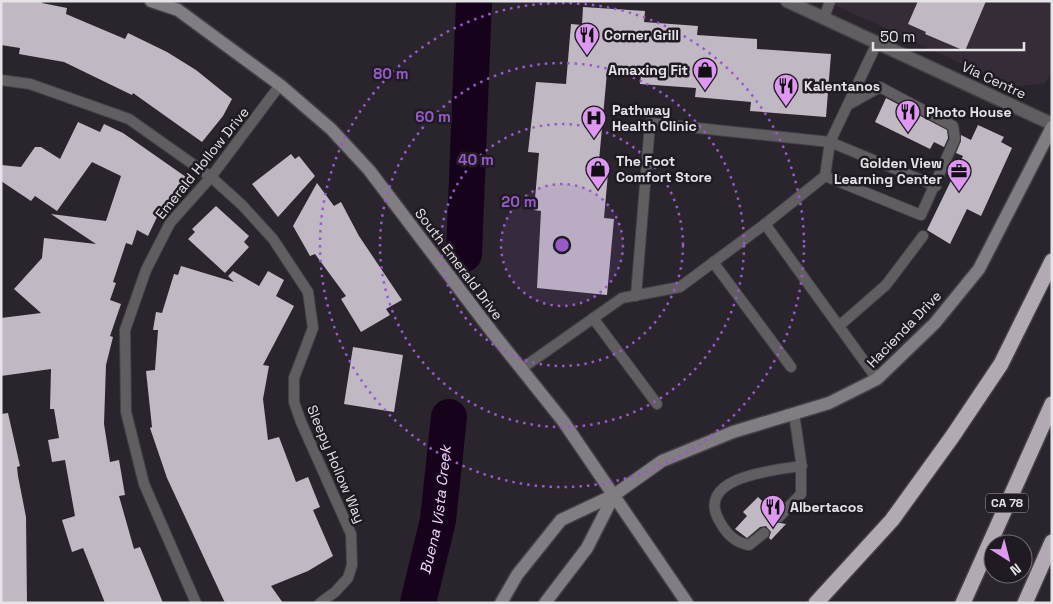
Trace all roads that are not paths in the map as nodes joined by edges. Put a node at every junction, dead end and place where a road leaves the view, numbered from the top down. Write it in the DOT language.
graph roads {
  1 [pos="151,1"];
  2 [pos="787,1"];
  3 [pos="830,1"];
  4 [pos="824,18"];
  5 [pos="877,42"];
  6 [pos="1,80"];
  7 [pos="280,85"];
  8 [pos="848,105"];
  9 [pos="1052,125"];
  10 [pos="830,142"];
  11 [pos="825,176"];
  12 [pos="211,177"];
  13 [pos="936,186"];
  14 [pos="765,224"];
  15 [pos="923,236"];
  16 [pos="1052,261"];
  17 [pos="713,262"];
  18 [pos="636,296"];
  19 [pos="593,318"];
  20 [pos="839,326"];
  21 [pos="791,367"];
  22 [pos="521,369"];
  23 [pos="877,379"];
  24 [pos="657,404"];
  25 [pos="1052,404"];
  26 [pos="794,414"];
  27 [pos="802,466"];
  28 [pos="614,495"];
  29 [pos="779,517"];
  30 [pos="764,534"];
  31 [pos="1052,542"];
  32 [pos="196,603"];
  33 [pos="320,603"];
  34 [pos="501,603"];
  35 [pos="545,603"];
  36 [pos="687,603"];
  37 [pos="816,603"];
  38 [pos="963,603"];
  39 [pos="1025,603"];
  1 -- 7 [label="main road, South Emerald Drive"];
  2 -- 4 [label="street, Via Centre"];
  3 -- 4 [label="lane"];
  4 -- 5 [label="street, Via Centre"];
  5 -- 8 [label="lane"];
  5 -- 9 [label="street, Via Centre"];
  6 -- 12 [label="lane, Sleepy Hollow Way"];
  7 -- 12 [label="lane, Emerald Hollow Drive"];
  7 -- 22 [label="main road, South Emerald Drive"];
  8 -- 10 [label="lane"];
  8 -- 13 [label="lane"];
  9 -- 23 [label="main road, Hacienda Drive"];
  10 -- 11 [label="lane"];
  10 -- 13 [label="lane"];
  10 -- 18 [label="lane"];
  11 -- 13 [label="lane"];
  11 -- 14 [label="lane"];
  12 -- 32 [label="lane, Emerald Hollow Drive"];
  12 -- 33 [label="lane, Sleepy Hollow Way"];
  14 -- 17 [label="lane"];
  14 -- 20 [label="lane"];
  15 -- 20 [label="lane"];
  16 -- 37 [label="highway"];
  17 -- 18 [label="lane"];
  17 -- 21 [label="lane"];
  18 -- 19 [label="lane"];
  19 -- 22 [label="lane"];
  19 -- 24 [label="lane"];
  20 -- 23 [label="lane"];
  22 -- 28 [label="main road, South Emerald Drive"];
  23 -- 26 [label="main road, Hacienda Drive"];
  25 -- 38 [label="highway, CA 78"];
  26 -- 27 [label="lane"];
  26 -- 28 [label="main road, Hacienda Drive"];
  27 -- 29 [label="lane"];
  27 -- 30 [label="lane"];
  28 -- 34 [label="main road, Hacienda Drive"];
  28 -- 35 [label="main road, Hacienda Drive"];
  28 -- 36 [label="main road, South Emerald Drive"];
  31 -- 39 [label="highway"];
}
